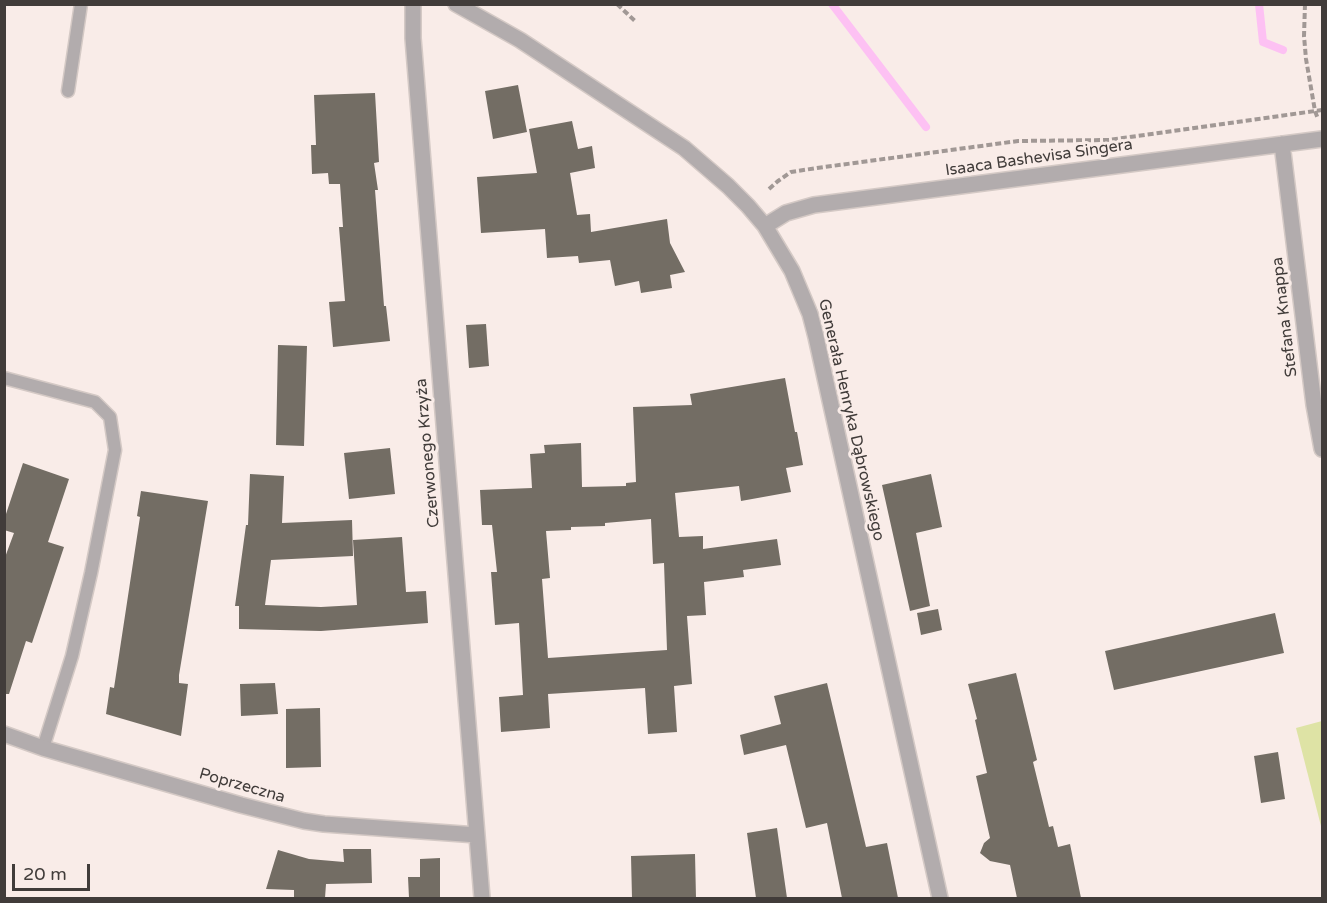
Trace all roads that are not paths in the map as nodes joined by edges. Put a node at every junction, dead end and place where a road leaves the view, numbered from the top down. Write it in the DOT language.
graph roads {
  1 [pos="81,4"];
  2 [pos="413,4"];
  3 [pos="456,4"];
  4 [pos="68,91"];
  5 [pos="1323,139"];
  6 [pos="1282,144"];
  7 [pos="765,226"];
  8 [pos="4,378"];
  9 [pos="1323,449"];
  10 [pos="4,734"];
  11 [pos="43,748"];
  12 [pos="477,835"];
  13 [pos="482,898"];
  14 [pos="940,898"];
  1 -- 4 [label="lane"];
  2 -- 12 [label="street, Czerwonego Krzyża"];
  3 -- 7 [label="street, Generała Henryka Dąbrowskiego"];
  5 -- 6 [label="street, Isaaca Bashevisa Singera"];
  6 -- 7 [label="street, Isaaca Bashevisa Singera"];
  6 -- 9 [label="street, Stefana Knappa"];
  7 -- 14 [label="street, Generała Henryka Dąbrowskiego"];
  8 -- 11 [label="lane"];
  10 -- 11 [label="street, Poprzeczna"];
  11 -- 12 [label="street, Poprzeczna"];
  12 -- 13 [label="street, Czerwonego Krzyża"];
}
